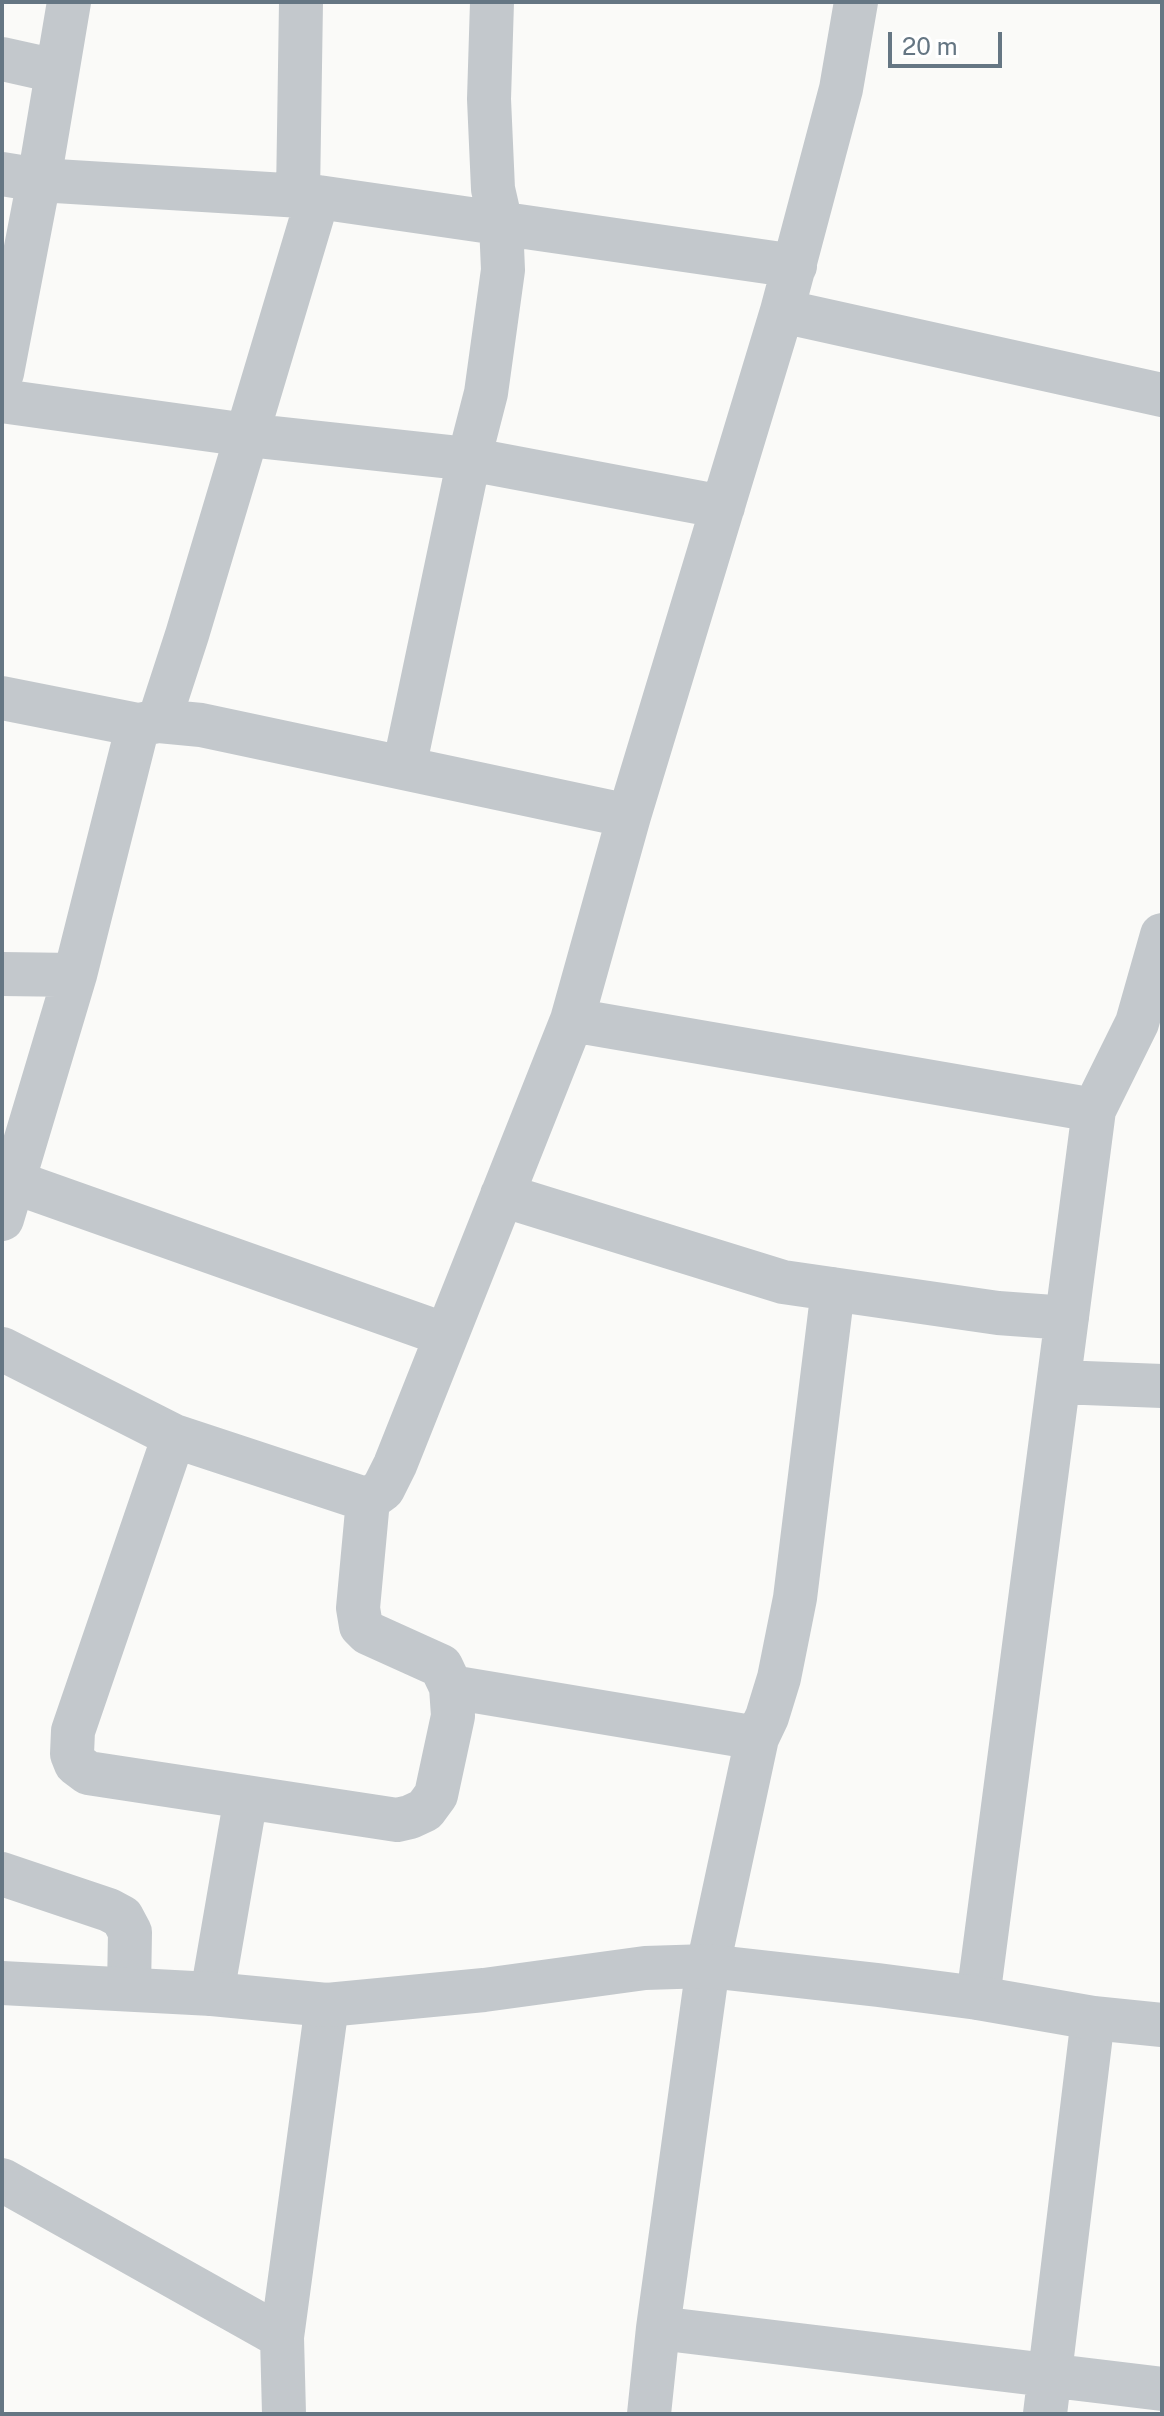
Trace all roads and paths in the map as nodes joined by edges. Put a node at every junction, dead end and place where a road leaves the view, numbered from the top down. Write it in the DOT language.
graph roads {
  1 [pos="69,2"];
  2 [pos="301,2"];
  3 [pos="492,2"];
  4 [pos="856,2"];
  5 [pos="2,59"];
  6 [pos="56,71"];
  7 [pos="21,177"];
  8 [pos="308,196"];
  9 [pos="501,224"];
  10 [pos="795,266"];
  11 [pos="782,311"];
  12 [pos="2,373"];
  13 [pos="1162,395"];
  14 [pos="2,401"];
  15 [pos="247,435"];
  16 [pos="469,459"];
  17 [pos="723,507"];
  18 [pos="2,698"];
  19 [pos="148,723"];
  20 [pos="404,768"];
  21 [pos="629,816"];
  22 [pos="1162,935"];
  23 [pos="2,974"];
  24 [pos="75,975"];
  25 [pos="572,1020"];
  26 [pos="1150,1025"];
  27 [pos="1094,1110"];
  28 [pos="502,1195"];
  29 [pos="8,1201"];
  30 [pos="833,1289"];
  31 [pos="1067,1318"];
  32 [pos="446,1335"];
  33 [pos="2,1349"];
  34 [pos="1059,1382"];
  35 [pos="1162,1386"];
  36 [pos="174,1436"];
  37 [pos="368,1500"];
  38 [pos="451,1687"];
  39 [pos="757,1738"];
  40 [pos="246,1797"];
  41 [pos="2,1874"];
  42 [pos="708,1966"];
  43 [pos="2,1983"];
  44 [pos="129,1989"];
  45 [pos="212,1994"];
  46 [pos="978,1998"];
  47 [pos="327,2005"];
  48 [pos="1093,2018"];
  49 [pos="1162,2025"];
  50 [pos="2,2180"];
  51 [pos="658,2328"];
  52 [pos="282,2337"];
  53 [pos="1162,2389"];
  54 [pos="1048,2395"];
  55 [pos="284,2414"];
  56 [pos="649,2414"];
  1 -- 6 [label="street"];
  2 -- 8 [label="street"];
  3 -- 9 [label="street"];
  4 -- 10 [label="street"];
  5 -- 6 [label="street"];
  6 -- 7 [label="street"];
  7 -- 8 [label="street"];
  7 -- 12 [label="street"];
  8 -- 9 [label="street"];
  8 -- 15 [label="street"];
  9 -- 10 [label="street"];
  9 -- 16 [label="street"];
  10 -- 11 [label="street"];
  11 -- 13 [label="street"];
  11 -- 17 [label="street"];
  14 -- 15 [label="street"];
  15 -- 16 [label="street"];
  15 -- 19 [label="street"];
  16 -- 17 [label="street"];
  16 -- 20 [label="street"];
  17 -- 21 [label="street"];
  18 -- 19 [label="street"];
  19 -- 20 [label="street"];
  19 -- 24 [label="street"];
  20 -- 21 [label="street"];
  21 -- 25 [label="street"];
  22 -- 26 [label="street"];
  23 -- 24 [label="street"];
  24 -- 29 [label="street"];
  25 -- 27 [label="street"];
  25 -- 28 [label="street"];
  26 -- 27 [label="street"];
  27 -- 31 [label="street"];
  28 -- 30 [label="street"];
  28 -- 32 [label="street"];
  29 -- 32 [label="street"];
  30 -- 31 [label="street"];
  30 -- 39 [label="street"];
  31 -- 34 [label="street"];
  32 -- 37 [label="street"];
  33 -- 36 [label="street"];
  34 -- 35 [label="street"];
  34 -- 46 [label="street"];
  36 -- 37 [label="street"];
  36 -- 40 [label="street"];
  37 -- 38 [label="street"];
  38 -- 39 [label="street"];
  38 -- 40 [label="street"];
  39 -- 42 [label="street"];
  40 -- 45 [label="street"];
  41 -- 44 [label="street"];
  42 -- 46 [label="street"];
  42 -- 47 [label="street"];
  42 -- 51 [label="street"];
  43 -- 44 [label="street"];
  44 -- 45 [label="street"];
  45 -- 47 [label="street"];
  46 -- 48 [label="street"];
  47 -- 52 [label="street"];
  48 -- 49 [label="street"];
  48 -- 54 [label="street"];
  50 -- 52 [label="street"];
  51 -- 54 [label="street"];
  51 -- 56 [label="street"];
  52 -- 55 [label="street"];
  53 -- 54 [label="street"];
}
